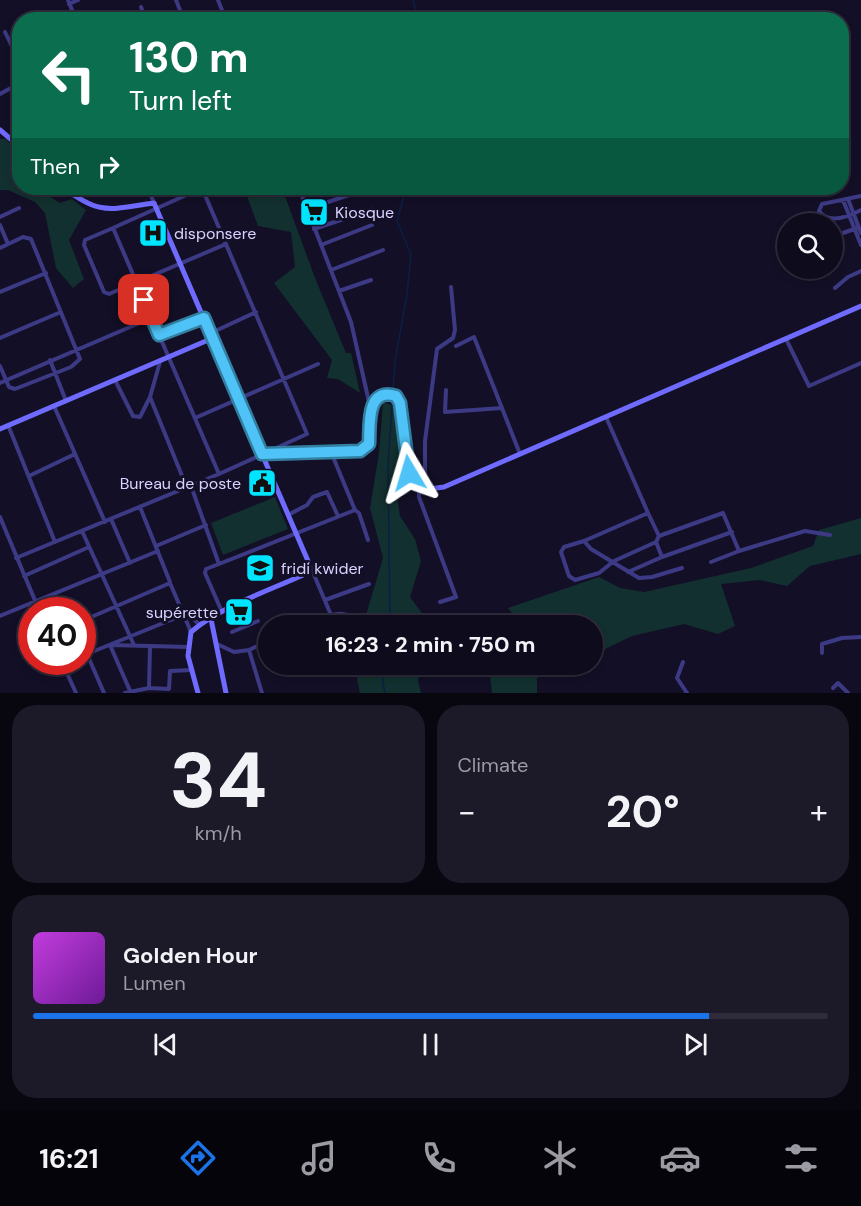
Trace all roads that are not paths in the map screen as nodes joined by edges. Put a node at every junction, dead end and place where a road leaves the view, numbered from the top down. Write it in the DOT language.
graph roads {
  1 [pos="78,0"];
  2 [pos="69,2"];
  3 [pos="141,7"];
  4 [pos="143,12"];
  5 [pos="6,32"];
  6 [pos="12,45"];
  7 [pos="0,130"];
  8 [pos="12,140"];
  9 [pos="73,195"];
  10 [pos="151,195"];
  11 [pos="183,195"];
  12 [pos="205,195"];
  13 [pos="301,195"];
  14 [pos="350,195"];
  15 [pos="861,196"];
  16 [pos="846,199"];
  17 [pos="156,205"];
  18 [pos="19,208"];
  19 [pos="307,209"];
  20 [pos="373,209"];
  21 [pos="861,210"];
  22 [pos="852,215"];
  23 [pos="0,217"];
  24 [pos="0,225"];
  25 [pos="372,225"];
  26 [pos="113,228"];
  27 [pos="858,228"];
  28 [pos="314,229"];
  29 [pos="843,233"];
  30 [pos="861,233"];
  31 [pos="8,244"];
  32 [pos="226,244"];
  33 [pos="321,245"];
  34 [pos="861,245"];
  35 [pos="0,248"];
  36 [pos="382,250"];
  37 [pos="180,262"];
  38 [pos="331,270"];
  39 [pos="861,271"];
  40 [pos="45,273"];
  41 [pos="371,280"];
  42 [pos="136,283"];
  43 [pos="451,287"];
  44 [pos="835,288"];
  45 [pos="339,291"];
  46 [pos="0,292"];
  47 [pos="861,306"];
  48 [pos="62,312"];
  49 [pos="256,312"];
  50 [pos="151,318"];
  51 [pos="204,318"];
  52 [pos="159,335"];
  53 [pos="212,335"];
  54 [pos="0,338"];
  55 [pos="786,339"];
  56 [pos="456,346"];
  57 [pos="77,348"];
  58 [pos="169,357"];
  59 [pos="50,360"];
  60 [pos="160,361"];
  61 [pos="861,363"];
  62 [pos="318,364"];
  63 [pos="0,366"];
  64 [pos="55,374"];
  65 [pos="284,379"];
  66 [pos="6,380"];
  67 [pos="115,380"];
  68 [pos="0,383"];
  69 [pos="446,390"];
  70 [pos="150,397"];
  71 [pos="238,398"];
  72 [pos="66,401"];
  73 [pos="54,406"];
  74 [pos="502,408"];
  75 [pos="370,411"];
  76 [pos="606,417"];
  77 [pos="195,418"];
  78 [pos="8,425"];
  79 [pos="0,429"];
  80 [pos="331,452"];
  81 [pos="75,454"];
  82 [pos="262,454"];
  83 [pos="520,454"];
  84 [pos="219,474"];
  85 [pos="28,476"];
  86 [pos="418,486"];
  87 [pos="189,487"];
  88 [pos="140,507"];
  89 [pos="355,510"];
  90 [pos="648,513"];
  91 [pos="288,514"];
  92 [pos="338,516"];
  93 [pos="0,517"];
  94 [pos="111,519"];
  95 [pos="105,522"];
  96 [pos="206,525"];
  97 [pos="82,531"];
  98 [pos="296,532"];
  99 [pos="732,532"];
  100 [pos="830,535"];
  101 [pos="659,536"];
  102 [pos="368,540"];
  103 [pos="584,541"];
  104 [pos="55,542"];
  105 [pos="656,542"];
  106 [pos="89,547"];
  107 [pos="157,548"];
  108 [pos="740,551"];
  109 [pos="662,557"];
  110 [pos="16,558"];
  111 [pos="308,561"];
  112 [pos="614,561"];
  113 [pos="711,561"];
  114 [pos="130,563"];
  115 [pos="219,564"];
  116 [pos="682,568"];
  117 [pos="627,572"];
  118 [pos="102,575"];
  119 [pos="24,576"];
  120 [pos="369,585"];
  121 [pos="171,586"];
  122 [pos="33,597"];
  123 [pos="47,597"];
  124 [pos="325,600"];
  125 [pos="440,602"];
  126 [pos="242,604"];
  127 [pos="117,607"];
  128 [pos="18,609"];
  129 [pos="223,613"];
  130 [pos="96,615"];
  131 [pos="183,615"];
  132 [pos="331,615"];
  133 [pos="0,616"];
  134 [pos="211,619"];
  135 [pos="258,621"];
  136 [pos="251,624"];
  137 [pos="200,625"];
  138 [pos="192,632"];
  139 [pos="232,632"];
  140 [pos="130,636"];
  141 [pos="861,637"];
  142 [pos="217,644"];
  143 [pos="110,645"];
  144 [pos="134,645"];
  145 [pos="150,646"];
  146 [pos="258,646"];
  147 [pos="188,647"];
  148 [pos="249,650"];
  149 [pos="96,651"];
  150 [pos="822,653"];
  151 [pos="683,662"];
  152 [pos="192,670"];
  153 [pos="68,675"];
  154 [pos="95,675"];
  155 [pos="833,687"];
  156 [pos="149,688"];
  157 [pos="169,691"];
  158 [pos="131,692"];
  159 [pos="76,693"];
  160 [pos="104,693"];
  161 [pos="125,693"];
  162 [pos="198,693"];
  163 [pos="226,693"];
  164 [pos="262,693"];
  165 [pos="687,693"];
  166 [pos="848,693"];
  1 -- 2 [label="street"];
  3 -- 4 [label="street"];
  5 -- 6 [label="street"];
  7 -- 8 [label="street"];
  9 -- 17 [label="street"];
  10 -- 17 [label="street"];
  11 -- 17 [label="street"];
  12 -- 32 [label="street"];
  13 -- 19 [label="street"];
  14 -- 19 [label="street"];
  15 -- 16 [label="street"];
  16 -- 22 [label="street"];
  16 -- 22 [label="street"];
  17 -- 26 [label="street"];
  17 -- 37 [label="street"];
  18 -- 23 [label="street"];
  19 -- 28 [label="street"];
  20 -- 28 [label="street"];
  21 -- 22 [label="street"];
  22 -- 27 [label="street"];
  24 -- 31 [label="street"];
  25 -- 33 [label="street"];
  26 -- 42 [label="street"];
  26 -- 42 [label="street"];
  27 -- 29 [label="street"];
  27 -- 30 [label="street"];
  27 -- 34 [label="street"];
  28 -- 33 [label="street"];
  31 -- 35 [label="street"];
  31 -- 40 [label="street"];
  32 -- 37 [label="street"];
  32 -- 49 [label="street"];
  33 -- 38 [label="street"];
  36 -- 38 [label="street"];
  37 -- 42 [label="street"];
  37 -- 51 [label="street"];
  38 -- 45 [label="street"];
  39 -- 44 [label="street"];
  40 -- 46 [label="street"];
  40 -- 48 [label="street"];
  41 -- 45 [label="street"];
  42 -- 50 [label="street"];
  43 -- 86 [label="street"];
  45 -- 75 [label="street"];
  47 -- 55 [label="street"];
  48 -- 54 [label="street"];
  48 -- 57 [label="street"];
  49 -- 53 [label="street"];
  49 -- 65 [label="street"];
  50 -- 52 [label="street"];
  50 -- 57 [label="street"];
  51 -- 52 [label="street"];
  51 -- 53 [label="street"];
  52 -- 58 [label="street"];
  53 -- 58 [label="street"];
  53 -- 71 [label="street"];
  55 -- 61 [label="street"];
  55 -- 76 [label="street"];
  56 -- 74 [label="street"];
  57 -- 59 [label="street"];
  57 -- 64 [label="street"];
  58 -- 60 [label="street"];
  58 -- 77 [label="street"];
  59 -- 64 [label="street"];
  59 -- 66 [label="street"];
  60 -- 67 [label="street"];
  60 -- 70 [label="street"];
  62 -- 65 [label="street"];
  63 -- 66 [label="street"];
  64 -- 66 [label="street"];
  64 -- 72 [label="street"];
  65 -- 71 [label="street"];
  65 -- 82 [label="street"];
  66 -- 68 [label="street"];
  67 -- 70 [label="street"];
  67 -- 72 [label="street"];
  69 -- 74 [label="street"];
  70 -- 87 [label="street"];
  71 -- 77 [label="street"];
  71 -- 82 [label="street"];
  72 -- 73 [label="street"];
  73 -- 78 [label="street"];
  73 -- 81 [label="street"];
  74 -- 83 [label="street"];
  75 -- 80 [label="street"];
  75 -- 86 [label="street"];
  76 -- 83 [label="street"];
  76 -- 90 [label="street"];
  77 -- 84 [label="street"];
  78 -- 79 [label="street"];
  78 -- 85 [label="street"];
  80 -- 82 [label="street"];
  80 -- 89 [label="street"];
  81 -- 85 [label="street"];
  81 -- 95 [label="street"];
  82 -- 84 [label="street"];
  82 -- 91 [label="street"];
  83 -- 86 [label="street"];
  84 -- 87 [label="street"];
  85 -- 104 [label="street"];
  86 -- 125 [label="street"];
  87 -- 88 [label="street"];
  87 -- 96 [label="street"];
  88 -- 94 [label="street"];
  88 -- 107 [label="street"];
  89 -- 92 [label="street"];
  89 -- 102 [label="street"];
  90 -- 101 [label="street"];
  90 -- 103 [label="street"];
  91 -- 92 [label="street"];
  91 -- 98 [label="street"];
  92 -- 98 [label="street"];
  93 -- 110 [label="street"];
  94 -- 95 [label="street"];
  94 -- 114 [label="street"];
  95 -- 97 [label="street"];
  96 -- 107 [label="street"];
  96 -- 115 [label="street"];
  97 -- 104 [label="street"];
  97 -- 106 [label="street"];
  98 -- 111 [label="street"];
  98 -- 115 [label="street"];
  99 -- 101 [label="street"];
  99 -- 108 [label="street"];
  99 -- 109 [label="street"];
  100 -- 108 [label="street"];
  101 -- 105 [label="street"];
  103 -- 112 [label="street"];
  103 -- 112 [label="street"];
  104 -- 110 [label="street"];
  105 -- 109 [label="street"];
  105 -- 112 [label="street"];
  106 -- 118 [label="street"];
  106 -- 119 [label="street"];
  107 -- 114 [label="street"];
  107 -- 121 [label="street"];
  108 -- 113 [label="street"];
  109 -- 117 [label="street"];
  110 -- 119 [label="street"];
  111 -- 124 [label="street"];
  111 -- 126 [label="street"];
  112 -- 117 [label="street"];
  114 -- 118 [label="street"];
  115 -- 129 [label="street"];
  116 -- 117 [label="street"];
  118 -- 123 [label="street"];
  118 -- 127 [label="street"];
  119 -- 122 [label="street"];
  120 -- 124 [label="street"];
  121 -- 127 [label="street"];
  121 -- 131 [label="street"];
  124 -- 132 [label="street"];
  126 -- 129 [label="street"];
  126 -- 136 [label="street"];
  127 -- 130 [label="street"];
  127 -- 140 [label="street"];
  128 -- 133 [label="street"];
  129 -- 134 [label="street"];
  131 -- 137 [label="street"];
  131 -- 138 [label="street"];
  131 -- 140 [label="street"];
  134 -- 137 [label="street"];
  134 -- 142 [label="street"];
  135 -- 136 [label="street"];
  136 -- 139 [label="street"];
  137 -- 138 [label="street"];
  138 -- 147 [label="street"];
  140 -- 143 [label="street"];
  140 -- 144 [label="street"];
  141 -- 150 [label="street"];
  142 -- 148 [label="street"];
  142 -- 163 [label="street"];
  143 -- 144 [label="street"];
  143 -- 149 [label="street"];
  143 -- 158 [label="street"];
  144 -- 145 [label="street"];
  145 -- 147 [label="street"];
  145 -- 156 [label="street"];
  146 -- 148 [label="street"];
  147 -- 152 [label="street"];
  148 -- 164 [label="street"];
  151 -- 165 [label="street"];
  152 -- 157 [label="street"];
  152 -- 162 [label="street"];
  153 -- 159 [label="street"];
  154 -- 160 [label="street"];
  155 -- 166 [label="street"];
  156 -- 157 [label="street"];
  156 -- 158 [label="street"];
  158 -- 161 [label="street"];
}
